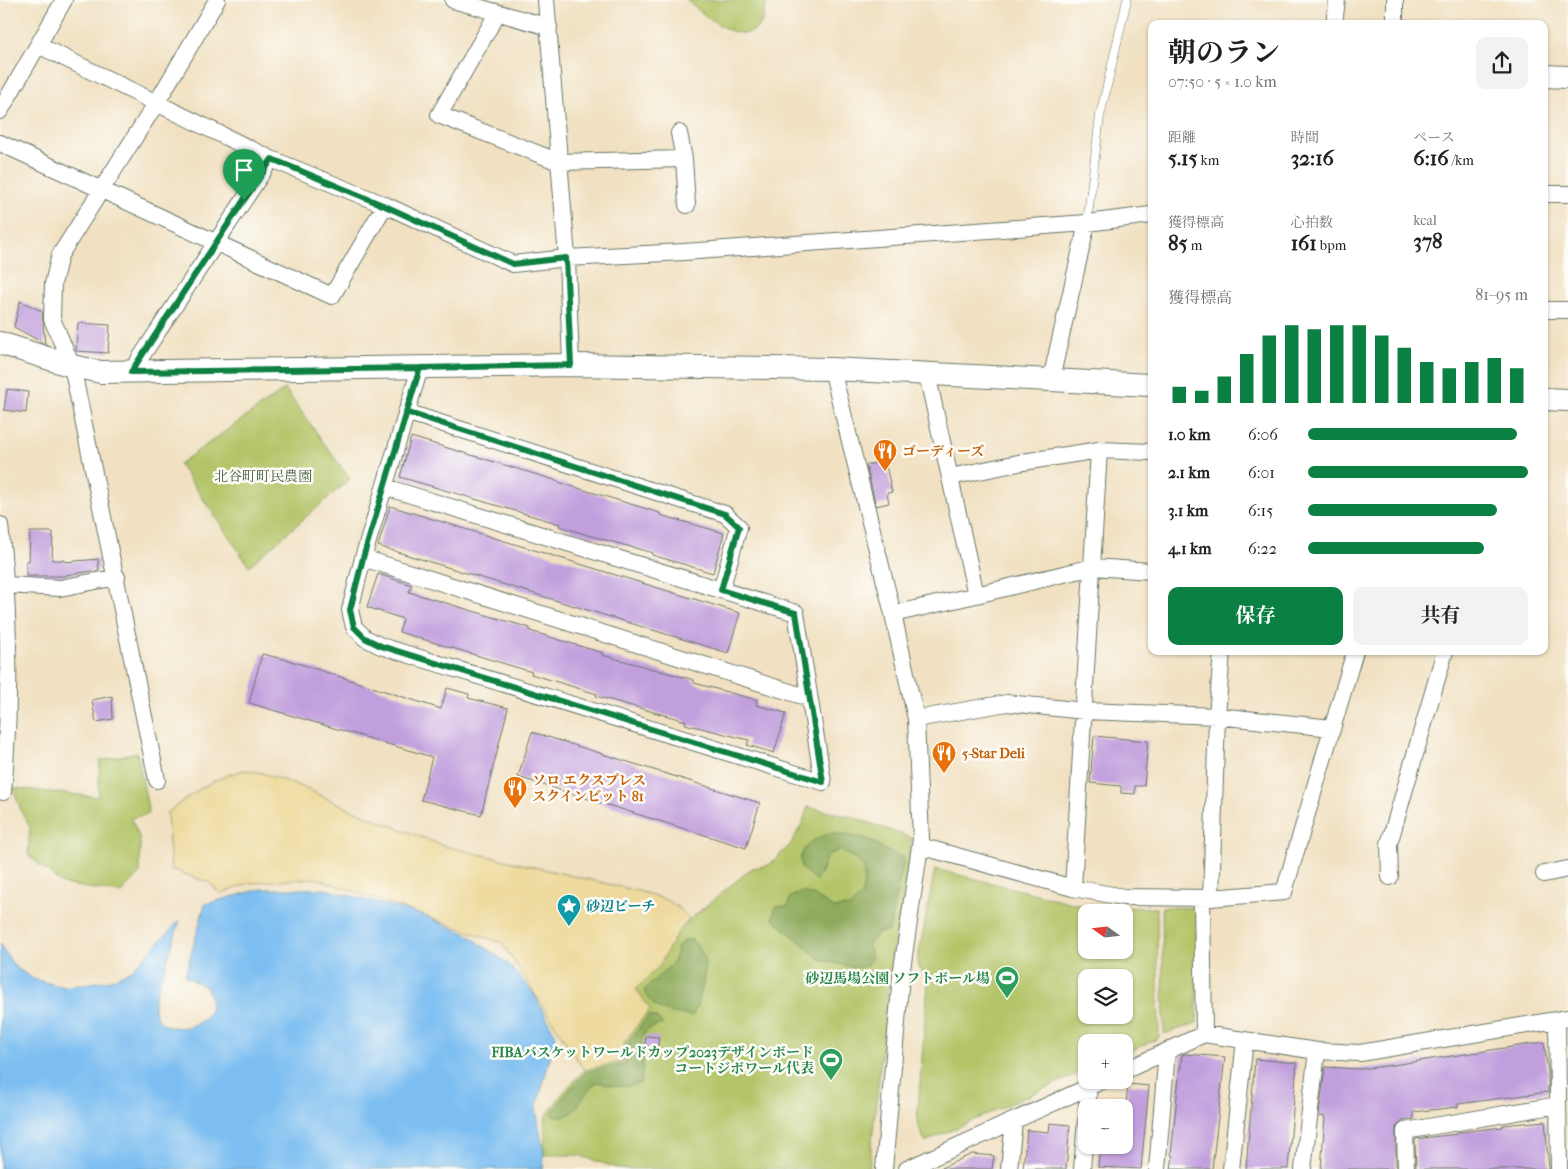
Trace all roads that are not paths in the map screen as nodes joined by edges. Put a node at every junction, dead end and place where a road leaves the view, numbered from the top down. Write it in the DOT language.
graph roads {
  1 [pos="64,0"];
  2 [pos="217,0"];
  3 [pos="453,0"];
  4 [pos="546,0"];
  5 [pos="1127,0"];
  6 [pos="1337,0"];
  7 [pos="1395,0"];
  8 [pos="497,14"];
  9 [pos="1334,20"];
  10 [pos="1395,20"];
  11 [pos="549,27"];
  12 [pos="38,45"];
  13 [pos="1548,76"];
  14 [pos="1568,77"];
  15 [pos="156,102"];
  16 [pos="0,111"];
  17 [pos="679,133"];
  18 [pos="0,144"];
  19 [pos="272,159"];
  20 [pos="684,160"];
  21 [pos="559,162"];
  22 [pos="100,191"];
  23 [pos="1548,194"];
  24 [pos="1568,194"];
  25 [pos="687,205"];
  26 [pos="385,206"];
  27 [pos="1148,215"];
  28 [pos="1087,223"];
  29 [pos="216,242"];
  30 [pos="566,258"];
  31 [pos="1548,310"];
  32 [pos="1568,310"];
  33 [pos="0,342"];
  34 [pos="571,365"];
  35 [pos="72,366"];
  36 [pos="420,368"];
  37 [pos="832,369"];
  38 [pos="131,372"];
  39 [pos="927,374"];
  40 [pos="1051,379"];
  41 [pos="1148,385"];
  42 [pos="1548,399"];
  43 [pos="1568,400"];
  44 [pos="406,412"];
  45 [pos="1100,450"];
  46 [pos="1148,452"];
  47 [pos="950,477"];
  48 [pos="385,487"];
  49 [pos="0,525"];
  50 [pos="363,558"];
  51 [pos="1093,567"];
  52 [pos="1148,571"];
  53 [pos="116,577"];
  54 [pos="6,585"];
  55 [pos="721,590"];
  56 [pos="976,595"];
  57 [pos="893,614"];
  58 [pos="1222,655"];
  59 [pos="1354,655"];
  60 [pos="1444,655"];
  61 [pos="809,698"];
  62 [pos="1084,711"];
  63 [pos="1217,716"];
  64 [pos="916,719"];
  65 [pos="1332,728"];
  66 [pos="157,780"];
  67 [pos="3,792"];
  68 [pos="920,846"];
  69 [pos="1568,869"];
  70 [pos="1544,874"];
  71 [pos="1390,877"];
  72 [pos="1073,888"];
  73 [pos="1206,898"];
  74 [pos="1562,1019"];
  75 [pos="1204,1034"];
  76 [pos="1245,1040"];
  77 [pos="1167,1051"];
  78 [pos="1317,1051"];
  79 [pos="1133,1067"];
  80 [pos="1084,1089"];
  81 [pos="1558,1105"];
  82 [pos="1014,1121"];
  83 [pos="1083,1154"];
  84 [pos="884,1169"];
  85 [pos="907,1169"];
  86 [pos="1009,1169"];
  87 [pos="1082,1169"];
  88 [pos="1157,1169"];
  89 [pos="1231,1169"];
  90 [pos="1303,1169"];
  91 [pos="1406,1169"];
  92 [pos="1558,1169"];
  1 -- 12 [label="street"];
  2 -- 15 [label="street"];
  3 -- 8 [label="street"];
  4 -- 11 [label="street"];
  5 -- 28 [label="lane"];
  6 -- 9 [label="street"];
  7 -- 10 [label="street"];
  8 -- 11 [label="street"];
  8 -- 21 [label="street"];
  11 -- 21 [label="street"];
  12 -- 15 [label="street"];
  12 -- 16 [label="street"];
  13 -- 14 [label="street"];
  15 -- 19 [label="street"];
  15 -- 22 [label="street"];
  17 -- 20 [label="street"];
  18 -- 22 [label="street"];
  19 -- 26 [label="street"];
  19 -- 29 [label="street"];
  20 -- 21 [label="street"];
  20 -- 25 [label="street"];
  21 -- 30 [label="street"];
  22 -- 29 [label="street"];
  22 -- 35 [label="street"];
  23 -- 24 [label="street"];
  26 -- 29 [label="street"];
  26 -- 30 [label="street"];
  27 -- 28 [label="street"];
  28 -- 30 [label="street"];
  28 -- 40 [label="street"];
  29 -- 38 [label="street"];
  30 -- 34 [label="street"];
  31 -- 32 [label="street"];
  33 -- 35 [label="street"];
  34 -- 36 [label="street"];
  34 -- 37 [label="street"];
  35 -- 38 [label="street"];
  35 -- 53 [label="street"];
  36 -- 38 [label="street"];
  36 -- 44 [label="street"];
  37 -- 39 [label="street"];
  37 -- 57 [label="street"];
  39 -- 40 [label="street"];
  39 -- 47 [label="street"];
  40 -- 41 [label="street"];
  42 -- 43 [label="street"];
  44 -- 48 [label="street"];
  44 -- 55 [label="street"];
  45 -- 46 [label="street"];
  45 -- 47 [label="street"];
  45 -- 51 [label="street"];
  47 -- 56 [label="street"];
  48 -- 50 [label="street"];
  48 -- 55 [label="street"];
  49 -- 54 [label="street"];
  50 -- 61 [label="street"];
  50 -- 61 [label="street"];
  51 -- 52 [label="street"];
  51 -- 56 [label="street"];
  51 -- 62 [label="street"];
  53 -- 54 [label="street"];
  53 -- 66 [label="street"];
  54 -- 67 [label="street"];
  55 -- 61 [label="street"];
  56 -- 57 [label="street"];
  57 -- 64 [label="street"];
  58 -- 63 [label="street"];
  59 -- 65 [label="street"];
  60 -- 71 [label="street"];
  62 -- 63 [label="street"];
  62 -- 64 [label="street"];
  62 -- 72 [label="street"];
  63 -- 65 [label="street"];
  63 -- 73 [label="street"];
  64 -- 68 [label="street"];
  65 -- 73 [label="street"];
  68 -- 72 [label="street"];
  68 -- 84 [label="street"];
  69 -- 70 [label="street"];
  72 -- 73 [label="street"];
  73 -- 75 [label="street"];
  74 -- 78 [label="street"];
  74 -- 81 [label="street"];
  75 -- 76 [label="street"];
  75 -- 77 [label="street"];
  76 -- 78 [label="street"];
  76 -- 89 [label="street"];
  77 -- 79 [label="street"];
  77 -- 88 [label="street"];
  78 -- 90 [label="street"];
  80 -- 82 [label="street"];
  81 -- 91 [label="street"];
  81 -- 92 [label="street"];
  82 -- 85 [label="street"];
  82 -- 86 [label="street"];
  83 -- 87 [label="street"];
}
